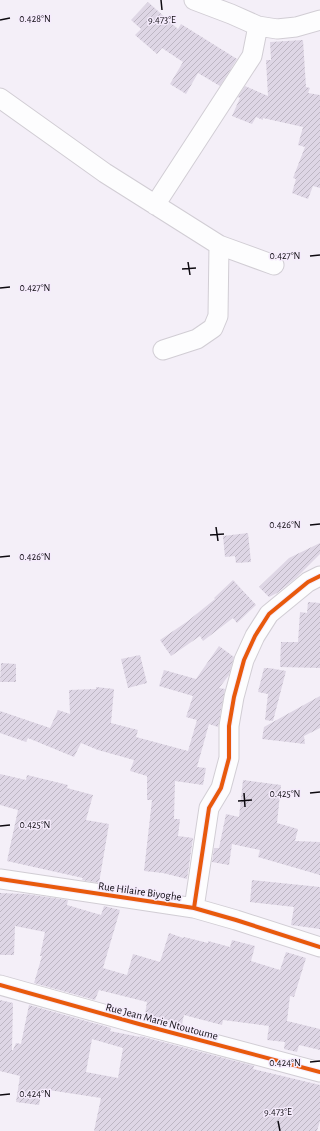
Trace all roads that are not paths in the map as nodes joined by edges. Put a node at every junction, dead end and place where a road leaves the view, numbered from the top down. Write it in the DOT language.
graph roads {
  1 [pos="194,0"];
  2 [pos="320,20"];
  3 [pos="258,26"];
  4 [pos="0,98"];
  5 [pos="155,205"];
  6 [pos="219,245"];
  7 [pos="274,266"];
  8 [pos="163,350"];
  9 [pos="320,576"];
  10 [pos="0,879"];
  11 [pos="194,908"];
  12 [pos="320,947"];
  13 [pos="0,985"];
  14 [pos="320,1072"];
  1 -- 3 [label="street"];
  2 -- 3 [label="street"];
  3 -- 5 [label="street"];
  4 -- 5 [label="street"];
  5 -- 6 [label="street"];
  6 -- 7 [label="street"];
  6 -- 8 [label="street"];
  9 -- 11 [label="street"];
  10 -- 11 [label="street, Rue Hilaire Biyoghe"];
  11 -- 12 [label="street, Rue Hilaire Biyoghe"];
  13 -- 14 [label="street, Rue Jean Marie Ntoutoume"];
}
